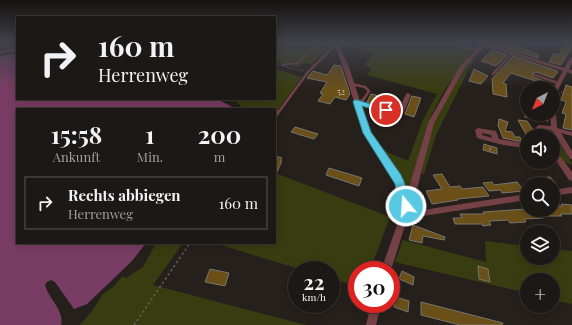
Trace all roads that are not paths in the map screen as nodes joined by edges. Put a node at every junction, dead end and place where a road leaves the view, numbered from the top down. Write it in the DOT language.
graph roads {
  1 [pos="322,58"];
  2 [pos="344,58"];
  3 [pos="471,58"];
  4 [pos="507,58"];
  5 [pos="536,58"];
  6 [pos="568,67"];
  7 [pos="572,72"];
  8 [pos="493,74"];
  9 [pos="535,75"];
  10 [pos="552,81"];
  11 [pos="559,81"];
  12 [pos="352,84"];
  13 [pos="408,95"];
  14 [pos="357,102"];
  15 [pos="276,116"];
  16 [pos="554,121"];
  17 [pos="540,129"];
  18 [pos="555,129"];
  19 [pos="560,130"];
  20 [pos="572,134"];
  21 [pos="560,137"];
  22 [pos="496,141"];
  23 [pos="520,146"];
  24 [pos="572,157"];
  25 [pos="560,158"];
  26 [pos="570,169"];
  27 [pos="572,178"];
  28 [pos="572,190"];
  29 [pos="560,192"];
  30 [pos="520,198"];
  31 [pos="405,209"];
  32 [pos="389,261"];
  33 [pos="374,313"];
  34 [pos="371,325"];
  1 -- 15 [label="lane"];
  2 -- 12 [label="street"];
  3 -- 31 [label="street"];
  4 -- 8 [label="lane"];
  5 -- 6 [label="street"];
  6 -- 7 [label="street"];
  6 -- 11 [label="street"];
  9 -- 10 [label="lane"];
  12 -- 14 [label="street"];
  12 -- 14 [label="lane"];
  13 -- 14 [label="street"];
  14 -- 31 [label="street"];
  16 -- 18 [label="street"];
  17 -- 18 [label="street"];
  19 -- 20 [label="street"];
  21 -- 24 [label="street"];
  22 -- 23 [label="street"];
  25 -- 26 [label="street"];
  26 -- 27 [label="street"];
  28 -- 29 [label="street"];
  30 -- 31 [label="street"];
  31 -- 32 [label="street"];
  33 -- 34 [label="street"];
}
